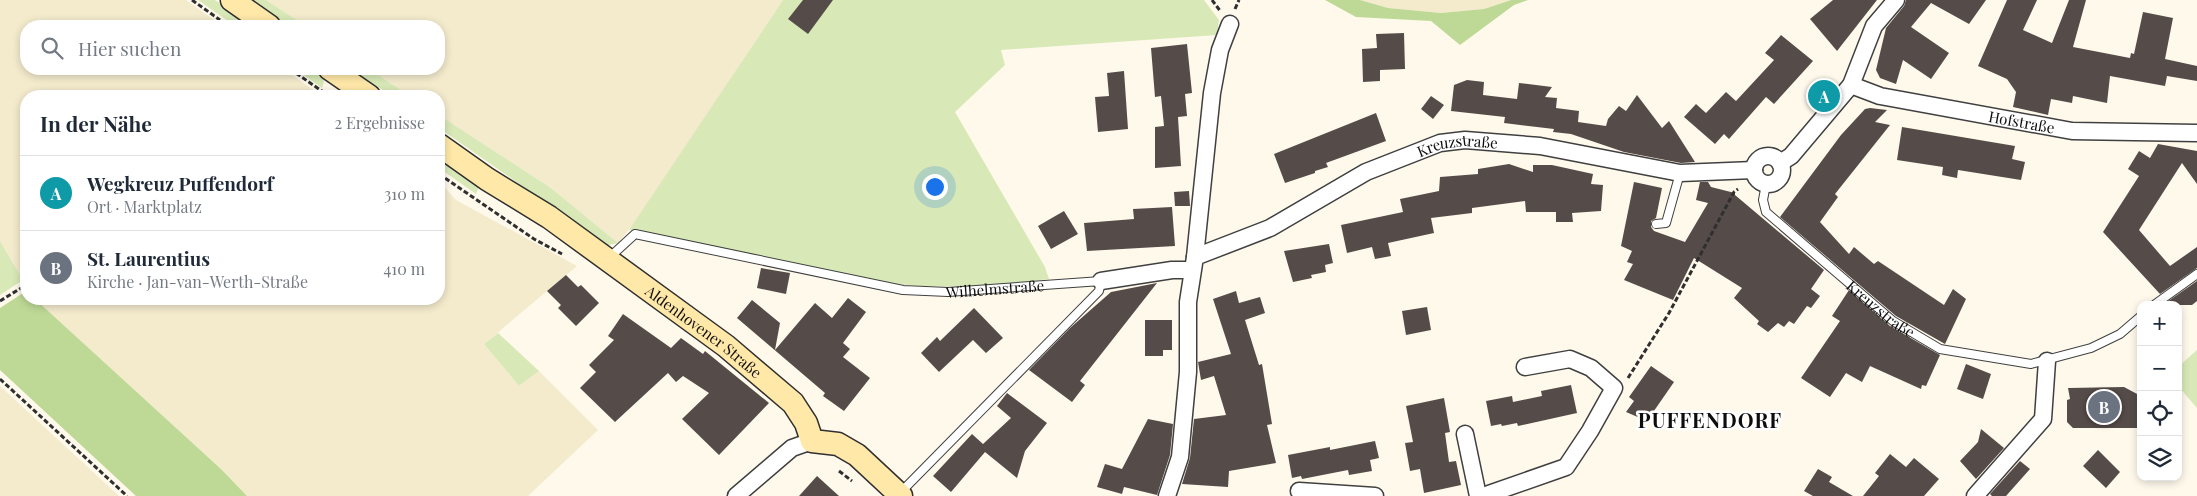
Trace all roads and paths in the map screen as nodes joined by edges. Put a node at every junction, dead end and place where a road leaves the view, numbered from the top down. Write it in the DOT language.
graph roads {
  1 [pos="192,0"];
  2 [pos="232,0"];
  3 [pos="1896,0"];
  4 [pos="221,20"];
  5 [pos="261,20"];
  6 [pos="1230,24"];
  7 [pos="299,75"];
  8 [pos="339,75"];
  9 [pos="1851,84"];
  10 [pos="320,90"];
  11 [pos="360,90"];
  12 [pos="2197,133"];
  13 [pos="445,149"];
  14 [pos="1780,162"];
  15 [pos="1680,173"];
  16 [pos="1759,177"];
  17 [pos="445,178"];
  18 [pos="1656,224"];
  19 [pos="569,258"];
  20 [pos="608,259"];
  21 [pos="1193,264"];
  22 [pos="2197,274"];
  23 [pos="1101,281"];
  24 [pos="20,289"];
  25 [pos="2160,301"];
  26 [pos="0,302"];
  27 [pos="2137,319"];
  28 [pos="2047,361"];
  29 [pos="1525,367"];
  30 [pos="0,379"];
  31 [pos="1614,388"];
  32 [pos="1465,434"];
  33 [pos="812,440"];
  34 [pos="834,466"];
  35 [pos="855,484"];
  36 [pos="1299,491"];
  37 [pos="900,495"];
  38 [pos="127,496"];
  39 [pos="736,496"];
  40 [pos="1167,496"];
  41 [pos="1375,496"];
  42 [pos="1478,496"];
  43 [pos="1483,496"];
  44 [pos="1975,496"];
  1 -- 4 [label="path"];
  2 -- 5 [label="street"];
  3 -- 9 [label="street"];
  6 -- 21 [label="street"];
  7 -- 10 [label="path"];
  8 -- 11 [label="street"];
  9 -- 12 [label="street, Hofstraße"];
  9 -- 14 [label="street"];
  13 -- 20 [label="street, Aldenhovener Straße"];
  14 -- 16 [label="street"];
  14 -- 16 [label="street"];
  15 -- 16 [label="street, Kreuzstraße"];
  15 -- 18 [label="lane"];
  15 -- 21 [label="street, Kreuzstraße"];
  16 -- 28 [label="lane, Kreuzstraße"];
  16 -- 31 [label="path"];
  17 -- 19 [label="path"];
  20 -- 23 [label="lane, Wilhelmstraße"];
  20 -- 33 [label="street, Aldenhovener Straße"];
  21 -- 23 [label="street, Kreuzstraße"];
  21 -- 40 [label="street"];
  22 -- 25 [label="lane"];
  23 -- 37 [label="lane"];
  24 -- 26 [label="path"];
  27 -- 28 [label="lane, Kreuzstraße"];
  28 -- 44 [label="street"];
  29 -- 31 [label="street"];
  30 -- 38 [label="path"];
  31 -- 43 [label="street"];
  32 -- 42 [label="street"];
  33 -- 37 [label="street"];
  33 -- 39 [label="street"];
  34 -- 35 [label="path"];
  36 -- 41 [label="street"];
}
